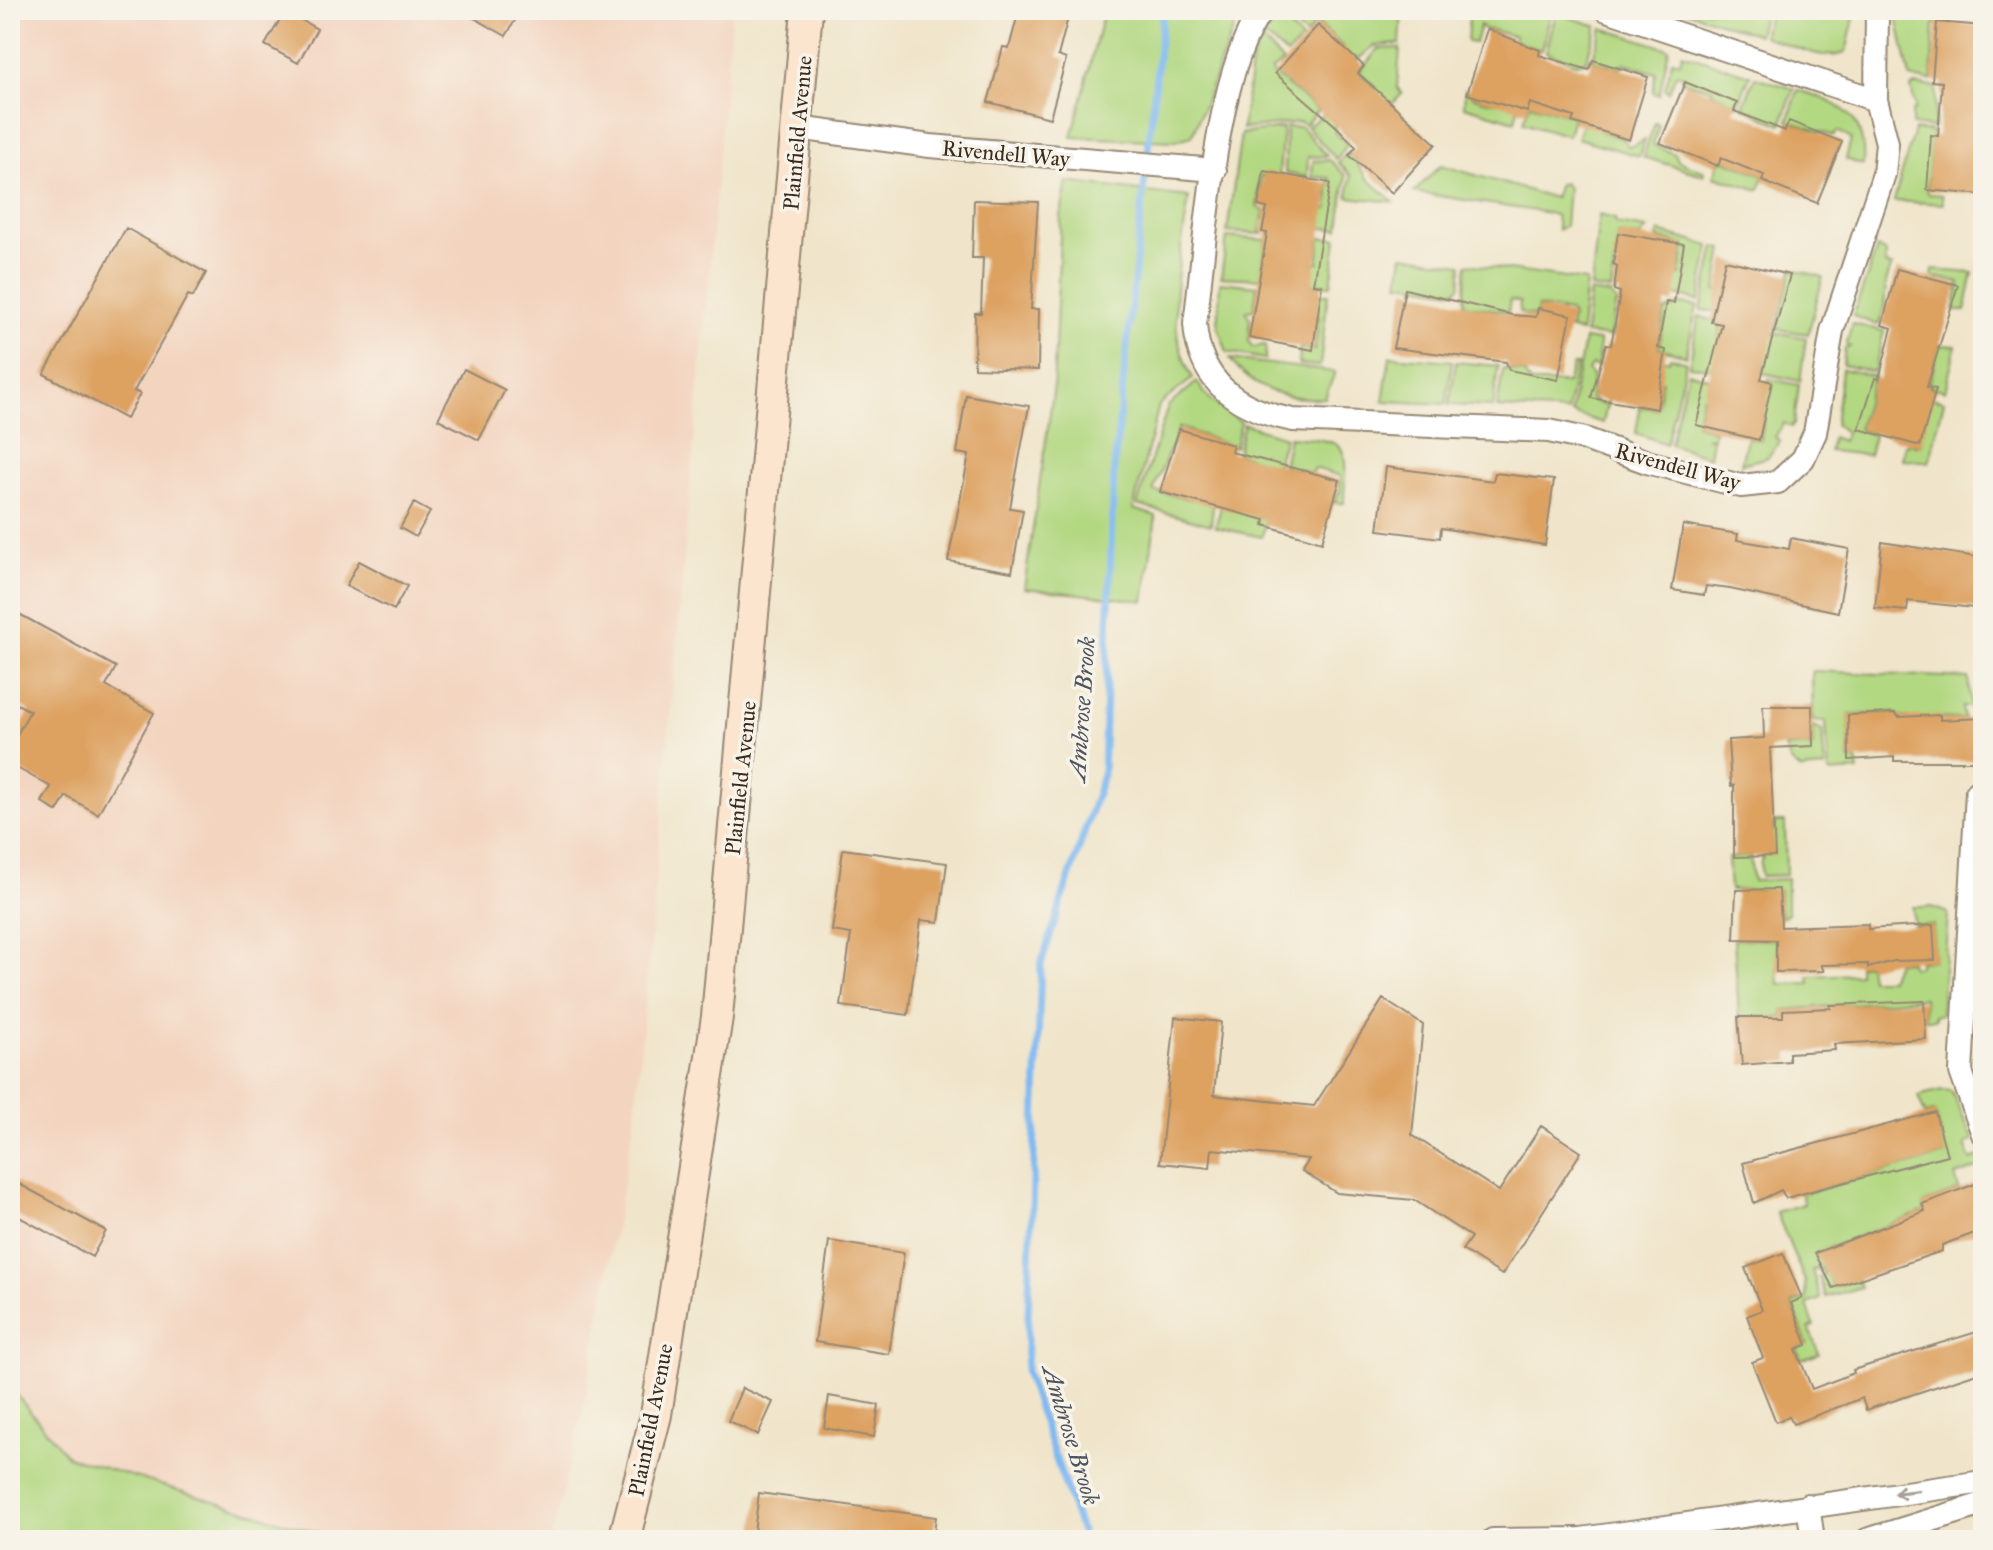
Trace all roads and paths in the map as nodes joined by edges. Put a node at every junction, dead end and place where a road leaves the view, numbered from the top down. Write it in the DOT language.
graph roads {
  1 [pos="807,10"];
  2 [pos="1262,10"];
  3 [pos="1607,10"];
  4 [pos="1877,10"];
  5 [pos="1876,100"];
  6 [pos="798,128"];
  7 [pos="1215,170"];
  8 [pos="1977,792"];
  9 [pos="1976,961"];
  10 [pos="1983,1134"];
  11 [pos="1983,1482"];
  12 [pos="1983,1504"];
  13 [pos="1808,1505"];
  14 [pos="624,1540"];
  15 [pos="1493,1540"];
  16 [pos="1813,1540"];
  17 [pos="1867,1540"];
  1 -- 6 [label="main road, Plainfield Avenue"];
  2 -- 7 [label="street, Rivendell Way"];
  3 -- 5 [label="street"];
  4 -- 5 [label="street, Rivendell Way"];
  5 -- 7 [label="street, Rivendell Way"];
  6 -- 7 [label="street, Rivendell Way"];
  6 -- 14 [label="main road, Plainfield Avenue"];
  8 -- 9 [label="street"];
  9 -- 10 [label="street"];
  11 -- 13 [label="street, one-way"];
  12 -- 17 [label="street"];
  13 -- 15 [label="street"];
  13 -- 16 [label="street"];
}
